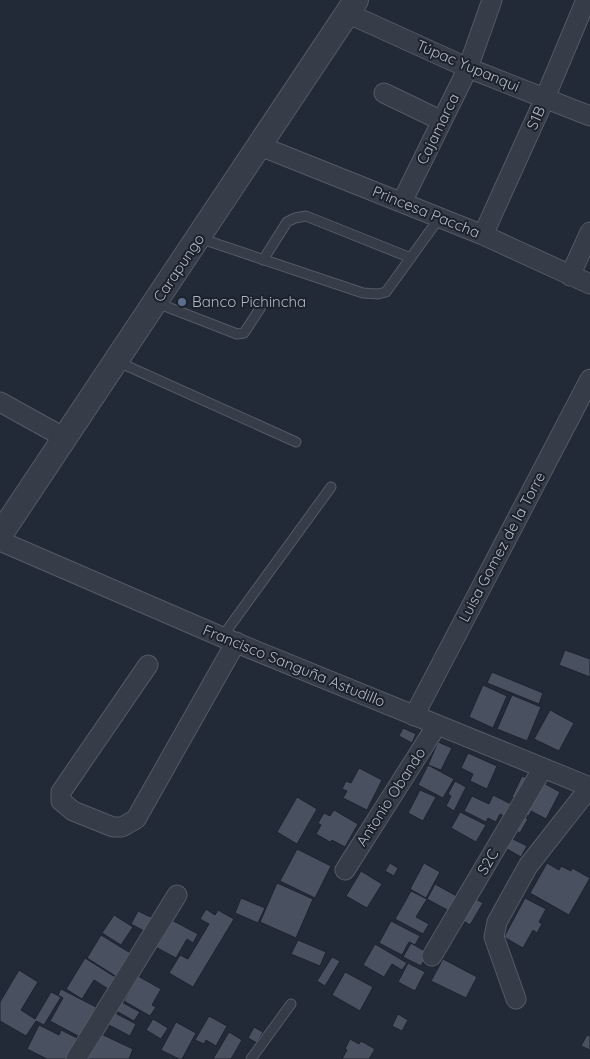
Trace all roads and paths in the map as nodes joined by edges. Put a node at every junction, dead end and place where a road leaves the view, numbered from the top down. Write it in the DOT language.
graph roads {
  1 [pos="492,0"];
  2 [pos="586,0"];
  3 [pos="352,6"];
  4 [pos="468,68"];
  5 [pos="384,93"];
  6 [pos="545,98"];
  7 [pos="590,116"];
  8 [pos="442,121"];
  9 [pos="260,146"];
  10 [pos="402,202"];
  11 [pos="440,218"];
  12 [pos="590,232"];
  13 [pos="483,235"];
  14 [pos="199,238"];
  15 [pos="411,258"];
  16 [pos="263,260"];
  17 [pos="570,276"];
  18 [pos="590,284"];
  19 [pos="156,302"];
  20 [pos="261,306"];
  21 [pos="116,361"];
  22 [pos="590,379"];
  23 [pos="0,402"];
  24 [pos="65,438"];
  25 [pos="296,442"];
  26 [pos="332,487"];
  27 [pos="0,535"];
  28 [pos="0,541"];
  29 [pos="229,639"];
  30 [pos="148,665"];
  31 [pos="414,716"];
  32 [pos="438,725"];
  33 [pos="544,768"];
  34 [pos="590,787"];
  35 [pos="345,870"];
  36 [pos="177,895"];
  37 [pos="432,956"];
  38 [pos="516,999"];
  39 [pos="291,1004"];
  40 [pos="76,1059"];
  41 [pos="251,1059"];
  1 -- 4 [label="street, Cajamarca"];
  2 -- 6 [label="street, S1B"];
  3 -- 4 [label="street, Túpac Yupanqui"];
  3 -- 9 [label="street, Carapungo"];
  4 -- 6 [label="street, Túpac Yupanqui"];
  4 -- 8 [label="street, Cajamarca"];
  5 -- 8 [label="street"];
  6 -- 7 [label="street, Túpac Yupanqui"];
  6 -- 13 [label="street, S1B"];
  8 -- 10 [label="street, Cajamarca"];
  9 -- 10 [label="street, Princesa Paccha"];
  9 -- 14 [label="street, Carapungo"];
  10 -- 11 [label="street, Princesa Paccha"];
  11 -- 13 [label="street, Princesa Paccha"];
  11 -- 15 [label="lane"];
  12 -- 17 [label="street"];
  13 -- 17 [label="street, Princesa Paccha"];
  14 -- 16 [label="lane"];
  14 -- 19 [label="street, Carapungo"];
  15 -- 16 [label="lane"];
  15 -- 16 [label="lane"];
  17 -- 18 [label="street, Princesa Paccha"];
  19 -- 20 [label="lane"];
  19 -- 21 [label="street, Carapungo"];
  21 -- 24 [label="street, Carapungo"];
  21 -- 25 [label="lane"];
  22 -- 31 [label="street, Luisa Gomez de la Torre"];
  23 -- 24 [label="street"];
  24 -- 27 [label="street, Carapungo"];
  26 -- 29 [label="lane"];
  28 -- 29 [label="street, Francisco Sanguña Astudillo"];
  29 -- 30 [label="street"];
  29 -- 31 [label="street, Francisco Sanguña Astudillo"];
  31 -- 32 [label="street, Francisco Sanguña Astudillo"];
  32 -- 33 [label="street, Francisco Sanguña Astudillo"];
  32 -- 35 [label="street, Antonio Obando"];
  33 -- 34 [label="street, Francisco Sanguña Astudillo"];
  33 -- 37 [label="street, S2C"];
  34 -- 38 [label="street"];
  36 -- 40 [label="street"];
  39 -- 41 [label="lane"];
}
